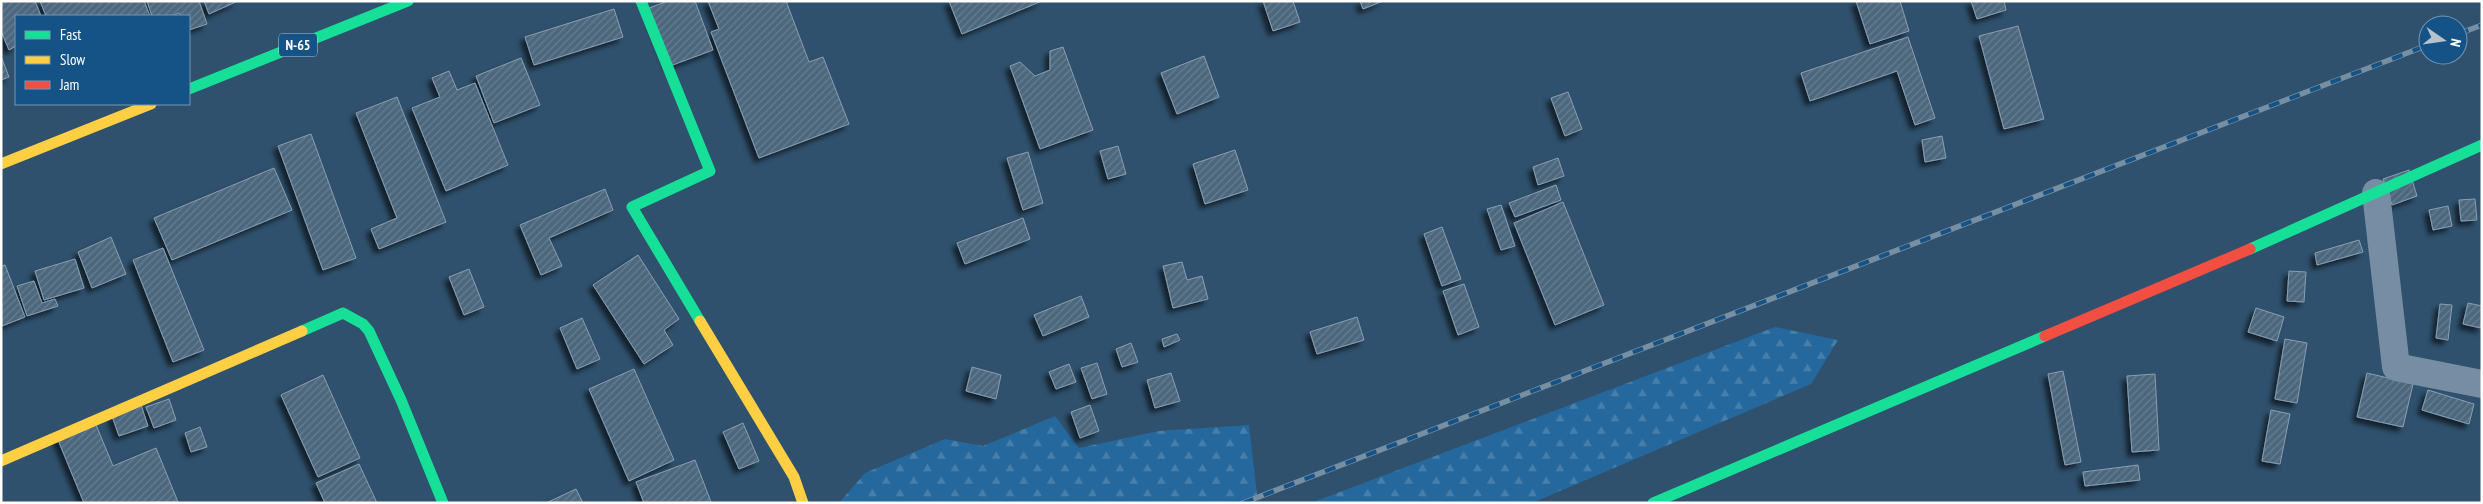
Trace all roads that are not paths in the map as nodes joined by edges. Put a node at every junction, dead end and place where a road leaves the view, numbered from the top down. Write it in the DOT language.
graph roads {
  1 [pos="408,1"];
  2 [pos="641,1"];
  3 [pos="190,89"];
  4 [pos="148,105"];
  5 [pos="2482,145"];
  6 [pos="1,164"];
  7 [pos="2376,193"];
  8 [pos="2482,384"];
  9 [pos="1,461"];
  10 [pos="443,503"];
  11 [pos="803,503"];
  12 [pos="1653,503"];
  1 -- 3 [label="main road, N-65"];
  2 -- 11 [label="main road"];
  4 -- 6 [label="main road"];
  5 -- 7 [label="main road"];
  7 -- 8 [label="street"];
  7 -- 12 [label="main road"];
  9 -- 10 [label="main road"];
}
